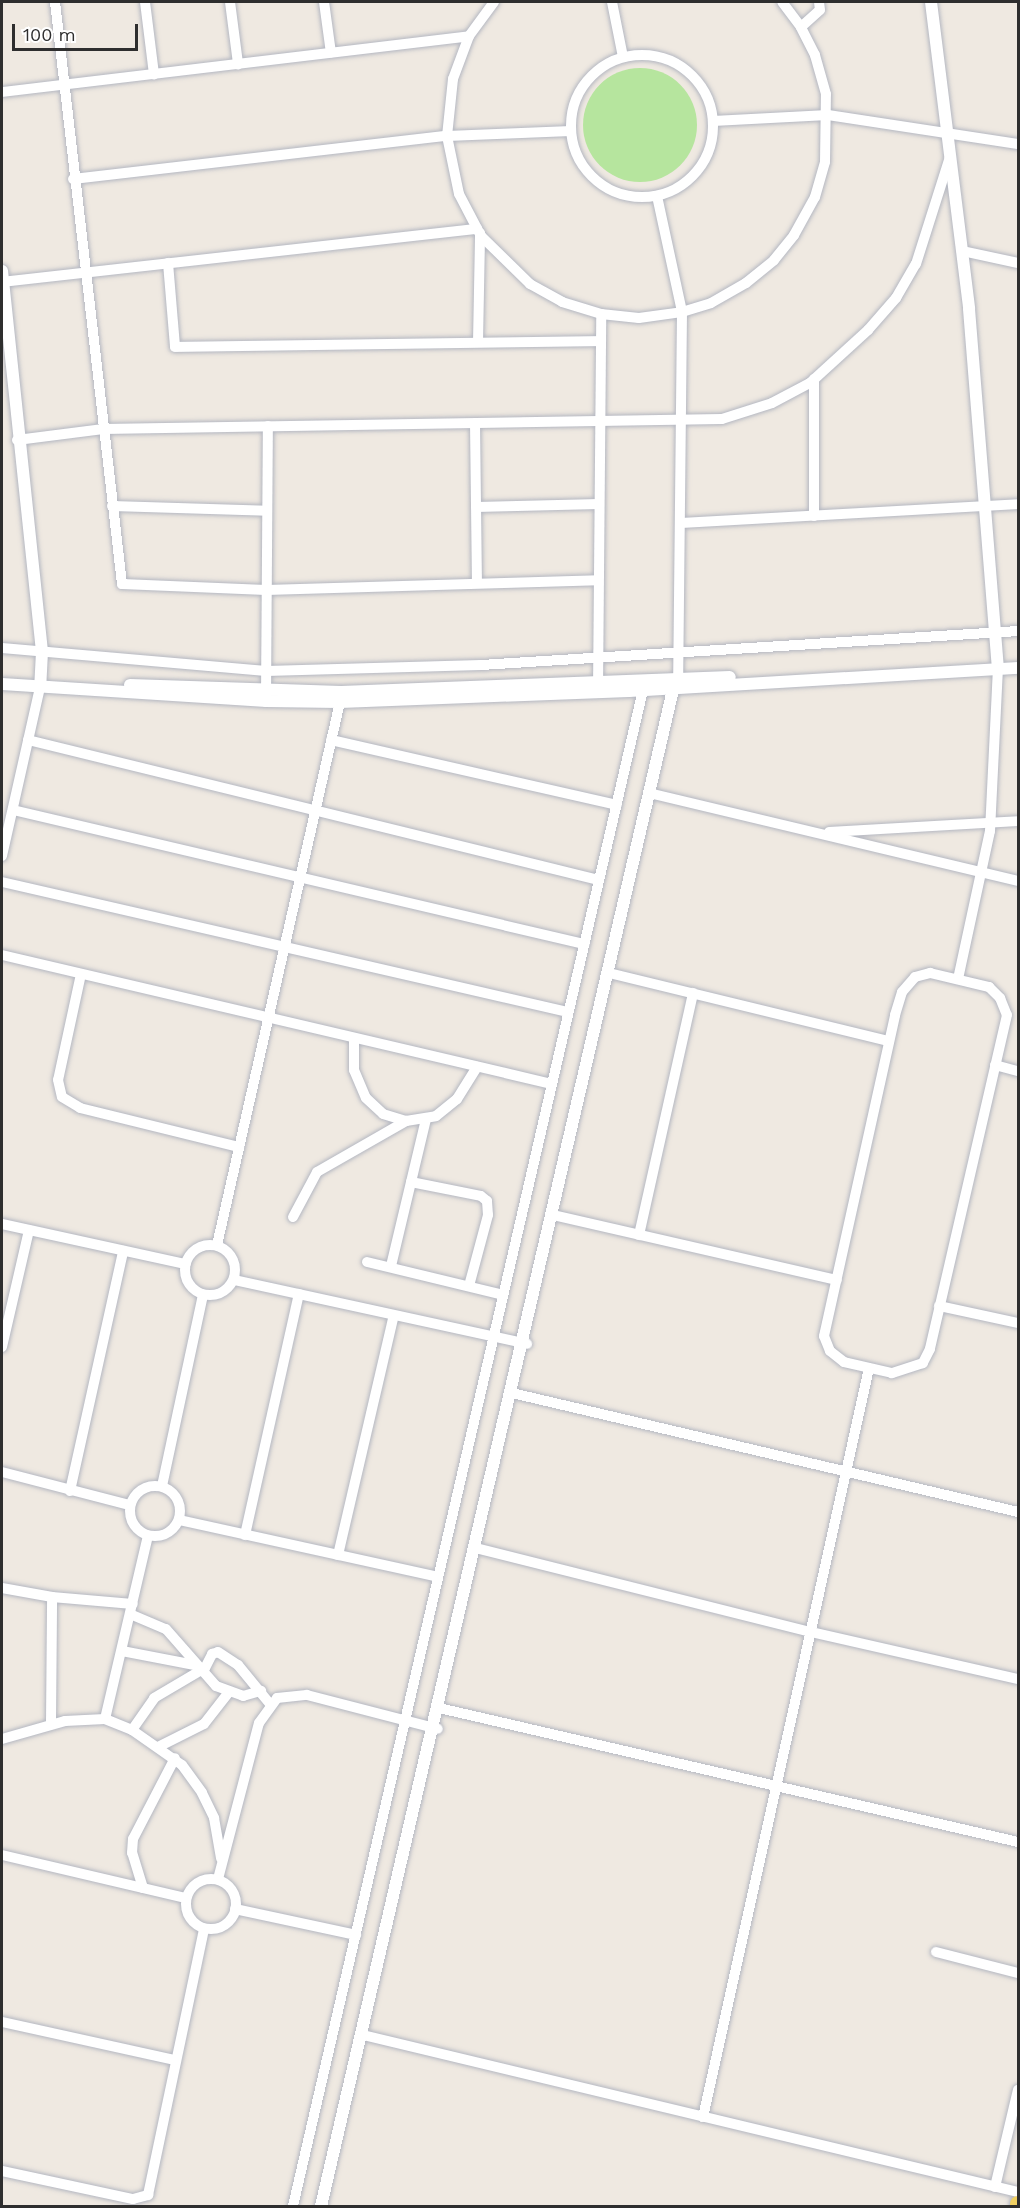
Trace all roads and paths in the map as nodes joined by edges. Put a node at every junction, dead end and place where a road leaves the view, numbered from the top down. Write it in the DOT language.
graph roads {
  1 [pos="56,2"];
  2 [pos="145,2"];
  3 [pos="230,2"];
  4 [pos="324,2"];
  5 [pos="494,2"];
  6 [pos="612,2"];
  7 [pos="782,2"];
  8 [pos="819,2"];
  9 [pos="931,2"];
  10 [pos="801,27"];
  11 [pos="469,36"];
  12 [pos="331,53"];
  13 [pos="623,57"];
  14 [pos="238,64"];
  15 [pos="154,74"];
  16 [pos="62,84"];
  17 [pos="2,92"];
  18 [pos="828,115"];
  19 [pos="713,121"];
  20 [pos="947,130"];
  21 [pos="571,131"];
  22 [pos="447,136"];
  23 [pos="1018,144"];
  24 [pos="950,157"];
  25 [pos="73,179"];
  26 [pos="657,196"];
  27 [pos="478,231"];
  28 [pos="962,251"];
  29 [pos="168,263"];
  30 [pos="1018,263"];
  31 [pos="84,272"];
  32 [pos="2,278"];
  33 [pos="682,312"];
  34 [pos="601,314"];
  35 [pos="601,341"];
  36 [pos="478,342"];
  37 [pos="814,379"];
  38 [pos="682,420"];
  39 [pos="600,421"];
  40 [pos="475,423"];
  41 [pos="268,426"];
  42 [pos="103,429"];
  43 [pos="17,440"];
  44 [pos="598,504"];
  45 [pos="1018,504"];
  46 [pos="112,506"];
  47 [pos="985,506"];
  48 [pos="476,507"];
  49 [pos="267,511"];
  50 [pos="814,516"];
  51 [pos="681,523"];
  52 [pos="598,580"];
  53 [pos="477,583"];
  54 [pos="266,590"];
  55 [pos="1018,631"];
  56 [pos="995,632"];
  57 [pos="2,648"];
  58 [pos="680,651"];
  59 [pos="42,652"];
  60 [pos="597,657"];
  61 [pos="1018,661"];
  62 [pos="997,666"];
  63 [pos="1018,668"];
  64 [pos="266,671"];
  65 [pos="2,676"];
  66 [pos="676,682"];
  67 [pos="2,684"];
  68 [pos="40,684"];
  69 [pos="598,687"];
  70 [pos="643,690"];
  71 [pos="266,696"];
  72 [pos="340,702"];
  73 [pos="331,740"];
  74 [pos="28,741"];
  75 [pos="651,794"];
  76 [pos="616,805"];
  77 [pos="13,810"];
  78 [pos="315,813"];
  79 [pos="990,822"];
  80 [pos="1018,822"];
  81 [pos="817,833"];
  82 [pos="2,856"];
  83 [pos="983,873"];
  84 [pos="300,877"];
  85 [pos="599,879"];
  86 [pos="1018,881"];
  87 [pos="2,882"];
  88 [pos="584,944"];
  89 [pos="285,946"];
  90 [pos="2,955"];
  91 [pos="81,974"];
  92 [pos="610,974"];
  93 [pos="958,980"];
  94 [pos="693,993"];
  95 [pos="568,1012"];
  96 [pos="268,1019"];
  97 [pos="354,1038"];
  98 [pos="889,1041"];
  99 [pos="995,1065"];
  100 [pos="477,1067"];
  101 [pos="1018,1071"];
  102 [pos="552,1084"];
  103 [pos="426,1119"];
  104 [pos="406,1121"];
  105 [pos="239,1147"];
  106 [pos="411,1182"];
  107 [pos="555,1215"];
  108 [pos="293,1217"];
  109 [pos="2,1224"];
  110 [pos="29,1230"];
  111 [pos="639,1235"];
  112 [pos="217,1245"];
  113 [pos="123,1251"];
  114 [pos="367,1262"];
  115 [pos="186,1264"];
  116 [pos="391,1266"];
  117 [pos="234,1280"];
  118 [pos="837,1280"];
  119 [pos="469,1286"];
  120 [pos="299,1294"];
  121 [pos="203,1295"];
  122 [pos="503,1295"];
  123 [pos="939,1306"];
  124 [pos="394,1315"];
  125 [pos="1018,1323"];
  126 [pos="493,1337"];
  127 [pos="525,1344"];
  128 [pos="2,1347"];
  129 [pos="869,1368"];
  130 [pos="513,1393"];
  131 [pos="847,1471"];
  132 [pos="2,1472"];
  133 [pos="162,1486"];
  134 [pos="70,1491"];
  135 [pos="130,1505"];
  136 [pos="1018,1512"];
  137 [pos="179,1520"];
  138 [pos="245,1535"];
  139 [pos="148,1536"];
  140 [pos="478,1548"];
  141 [pos="338,1555"];
  142 [pos="438,1577"];
  143 [pos="2,1588"];
  144 [pos="52,1597"];
  145 [pos="132,1609"];
  146 [pos="811,1632"];
  147 [pos="122,1651"];
  148 [pos="197,1668"];
  149 [pos="1018,1679"];
  150 [pos="261,1691"];
  151 [pos="229,1692"];
  152 [pos="270,1704"];
  153 [pos="441,1708"];
  154 [pos="105,1719"];
  155 [pos="405,1722"];
  156 [pos="51,1723"];
  157 [pos="436,1729"];
  158 [pos="132,1730"];
  159 [pos="2,1739"];
  160 [pos="160,1746"];
  161 [pos="175,1758"];
  162 [pos="777,1783"];
  163 [pos="1018,1842"];
  164 [pos="2,1855"];
  165 [pos="222,1865"];
  166 [pos="218,1879"];
  167 [pos="143,1888"];
  168 [pos="186,1898"];
  169 [pos="236,1909"];
  170 [pos="204,1929"];
  171 [pos="357,1935"];
  172 [pos="936,1952"];
  173 [pos="1018,1973"];
  174 [pos="2,2022"];
  175 [pos="365,2036"];
  176 [pos="175,2060"];
  177 [pos="1018,2090"];
  178 [pos="703,2117"];
  179 [pos="2,2171"];
  180 [pos="995,2187"];
  181 [pos="1018,2192"];
  182 [pos="293,2206"];
  183 [pos="321,2206"];
  184 [pos="326,2206"];
  1 -- 16 [label="street"];
  2 -- 15 [label="street"];
  3 -- 14 [label="street"];
  4 -- 12 [label="street"];
  5 -- 11 [label="street"];
  6 -- 13 [label="street"];
  7 -- 10 [label="street"];
  8 -- 10 [label="street"];
  9 -- 20 [label="street"];
  10 -- 18 [label="street"];
  11 -- 12 [label="street"];
  11 -- 22 [label="street"];
  12 -- 14 [label="street"];
  13 -- 19 [label="street"];
  13 -- 21 [label="street"];
  14 -- 15 [label="street"];
  15 -- 16 [label="street"];
  16 -- 17 [label="street"];
  16 -- 25 [label="street"];
  18 -- 19 [label="street"];
  18 -- 20 [label="street"];
  18 -- 33 [label="street"];
  19 -- 26 [label="street"];
  20 -- 23 [label="street"];
  20 -- 24 [label="street"];
  21 -- 22 [label="street"];
  21 -- 26 [label="street"];
  22 -- 25 [label="street"];
  22 -- 27 [label="street"];
  24 -- 28 [label="street"];
  24 -- 37 [label="street"];
  25 -- 31 [label="street"];
  26 -- 33 [label="street"];
  27 -- 29 [label="street"];
  27 -- 34 [label="street"];
  27 -- 36 [label="street"];
  28 -- 30 [label="street"];
  28 -- 47 [label="street"];
  29 -- 31 [label="street"];
  29 -- 36 [label="street"];
  31 -- 32 [label="street"];
  31 -- 42 [label="street"];
  32 -- 43 [label="street"];
  33 -- 34 [label="street"];
  33 -- 38 [label="street"];
  34 -- 35 [label="street"];
  35 -- 36 [label="street"];
  35 -- 39 [label="street"];
  37 -- 38 [label="street"];
  37 -- 50 [label="street"];
  38 -- 39 [label="street"];
  38 -- 51 [label="street"];
  39 -- 40 [label="street"];
  39 -- 44 [label="street"];
  40 -- 41 [label="street"];
  40 -- 48 [label="street"];
  41 -- 42 [label="street"];
  41 -- 49 [label="street"];
  42 -- 43 [label="street"];
  42 -- 46 [label="street"];
  43 -- 59 [label="street"];
  44 -- 48 [label="street"];
  44 -- 52 [label="street"];
  45 -- 47 [label="street"];
  46 -- 49 [label="street"];
  46 -- 54 [label="street"];
  47 -- 50 [label="street"];
  47 -- 56 [label="street"];
  48 -- 53 [label="street"];
  49 -- 54 [label="street"];
  50 -- 51 [label="street"];
  51 -- 58 [label="street"];
  52 -- 53 [label="street"];
  52 -- 60 [label="street"];
  53 -- 54 [label="street"];
  54 -- 64 [label="street"];
  55 -- 56 [label="street"];
  56 -- 58 [label="street"];
  56 -- 62 [label="street"];
  57 -- 59 [label="street"];
  58 -- 60 [label="street"];
  58 -- 66 [label="street"];
  59 -- 64 [label="street"];
  59 -- 68 [label="street"];
  60 -- 64 [label="street"];
  60 -- 69 [label="street"];
  61 -- 62 [label="street"];
  62 -- 63 [label="street"];
  62 -- 66 [label="street"];
  62 -- 79 [label="street"];
  64 -- 71 [label="street"];
  65 -- 68 [label="street"];
  66 -- 69 [label="street"];
  66 -- 70 [label="street"];
  66 -- 75 [label="street"];
  67 -- 68 [label="street"];
  68 -- 71 [label="street"];
  68 -- 74 [label="street"];
  69 -- 70 [label="street"];
  69 -- 71 [label="street"];
  69 -- 72 [label="street"];
  70 -- 76 [label="street"];
  71 -- 72 [label="street"];
  72 -- 73 [label="street"];
  73 -- 76 [label="street"];
  73 -- 78 [label="street"];
  74 -- 77 [label="street"];
  74 -- 78 [label="street"];
  75 -- 81 [label="street"];
  75 -- 92 [label="street"];
  76 -- 85 [label="street"];
  77 -- 82 [label="street"];
  77 -- 84 [label="street"];
  78 -- 84 [label="street"];
  78 -- 85 [label="street"];
  79 -- 80 [label="street"];
  79 -- 81 [label="street"];
  79 -- 83 [label="street"];
  81 -- 83 [label="street"];
  83 -- 86 [label="street"];
  83 -- 93 [label="street"];
  84 -- 88 [label="street"];
  84 -- 89 [label="street"];
  85 -- 88 [label="street"];
  87 -- 89 [label="street"];
  88 -- 95 [label="street"];
  89 -- 95 [label="street"];
  89 -- 96 [label="street"];
  90 -- 91 [label="street"];
  91 -- 96 [label="street"];
  91 -- 105 [label="street"];
  92 -- 94 [label="street"];
  92 -- 107 [label="street"];
  93 -- 98 [label="street"];
  93 -- 99 [label="street"];
  94 -- 98 [label="street"];
  94 -- 111 [label="street"];
  95 -- 102 [label="street"];
  96 -- 97 [label="street"];
  96 -- 105 [label="street"];
  97 -- 100 [label="street"];
  97 -- 104 [label="street"];
  98 -- 118 [label="street"];
  99 -- 101 [label="street"];
  99 -- 123 [label="street"];
  100 -- 102 [label="street"];
  100 -- 103 [label="street"];
  102 -- 122 [label="street"];
  103 -- 104 [label="street"];
  103 -- 106 [label="street"];
  104 -- 108 [label="street"];
  105 -- 112 [label="street"];
  106 -- 116 [label="street"];
  106 -- 119 [label="street"];
  107 -- 111 [label="street"];
  107 -- 127 [label="street"];
  109 -- 110 [label="street"];
  110 -- 113 [label="street"];
  110 -- 128 [label="street"];
  111 -- 118 [label="street"];
  112 -- 115 [label="street"];
  112 -- 117 [label="street"];
  113 -- 115 [label="street"];
  113 -- 134 [label="street"];
  114 -- 116 [label="street"];
  115 -- 121 [label="street"];
  116 -- 119 [label="street"];
  117 -- 120 [label="street"];
  117 -- 121 [label="street"];
  118 -- 129 [label="street"];
  119 -- 122 [label="street"];
  120 -- 124 [label="street"];
  120 -- 138 [label="street"];
  121 -- 133 [label="street"];
  122 -- 126 [label="street"];
  123 -- 125 [label="street"];
  123 -- 129 [label="street"];
  124 -- 126 [label="street"];
  124 -- 141 [label="street"];
  126 -- 127 [label="street"];
  126 -- 142 [label="street"];
  127 -- 130 [label="street"];
  129 -- 131 [label="street"];
  130 -- 131 [label="street"];
  130 -- 140 [label="street"];
  131 -- 136 [label="street"];
  131 -- 146 [label="street"];
  132 -- 134 [label="street"];
  133 -- 135 [label="street"];
  133 -- 137 [label="street"];
  134 -- 135 [label="street"];
  135 -- 139 [label="street"];
  137 -- 138 [label="street"];
  137 -- 139 [label="street"];
  138 -- 141 [label="street"];
  139 -- 145 [label="street"];
  140 -- 146 [label="street"];
  140 -- 153 [label="street"];
  141 -- 142 [label="street"];
  142 -- 155 [label="street"];
  143 -- 144 [label="street"];
  144 -- 145 [label="street"];
  144 -- 156 [label="street"];
  145 -- 147 [label="street"];
  145 -- 148 [label="street"];
  146 -- 149 [label="street"];
  146 -- 162 [label="street"];
  147 -- 148 [label="street"];
  147 -- 154 [label="street"];
  148 -- 150 [label="street"];
  148 -- 151 [label="street"];
  148 -- 158 [label="street"];
  150 -- 151 [label="street"];
  150 -- 152 [label="street"];
  151 -- 160 [label="street"];
  152 -- 155 [label="street"];
  152 -- 165 [label="street"];
  153 -- 157 [label="street"];
  153 -- 162 [label="street"];
  154 -- 156 [label="street"];
  154 -- 158 [label="street"];
  155 -- 157 [label="street"];
  155 -- 171 [label="street"];
  156 -- 159 [label="street"];
  157 -- 175 [label="street"];
  158 -- 160 [label="street"];
  160 -- 161 [label="street"];
  161 -- 165 [label="street"];
  161 -- 167 [label="street"];
  162 -- 163 [label="street"];
  162 -- 178 [label="street"];
  164 -- 167 [label="street"];
  165 -- 166 [label="street"];
  166 -- 168 [label="street"];
  166 -- 169 [label="street"];
  167 -- 168 [label="street"];
  168 -- 170 [label="street"];
  169 -- 170 [label="street"];
  169 -- 171 [label="street"];
  170 -- 176 [label="street"];
  171 -- 182 [label="street"];
  172 -- 173 [label="street"];
  174 -- 176 [label="street"];
  175 -- 178 [label="street"];
  175 -- 183 [label="street"];
  175 -- 184 [label="street"];
  176 -- 179 [label="street"];
  177 -- 180 [label="street"];
  178 -- 180 [label="street"];
  180 -- 181 [label="street"];
}
